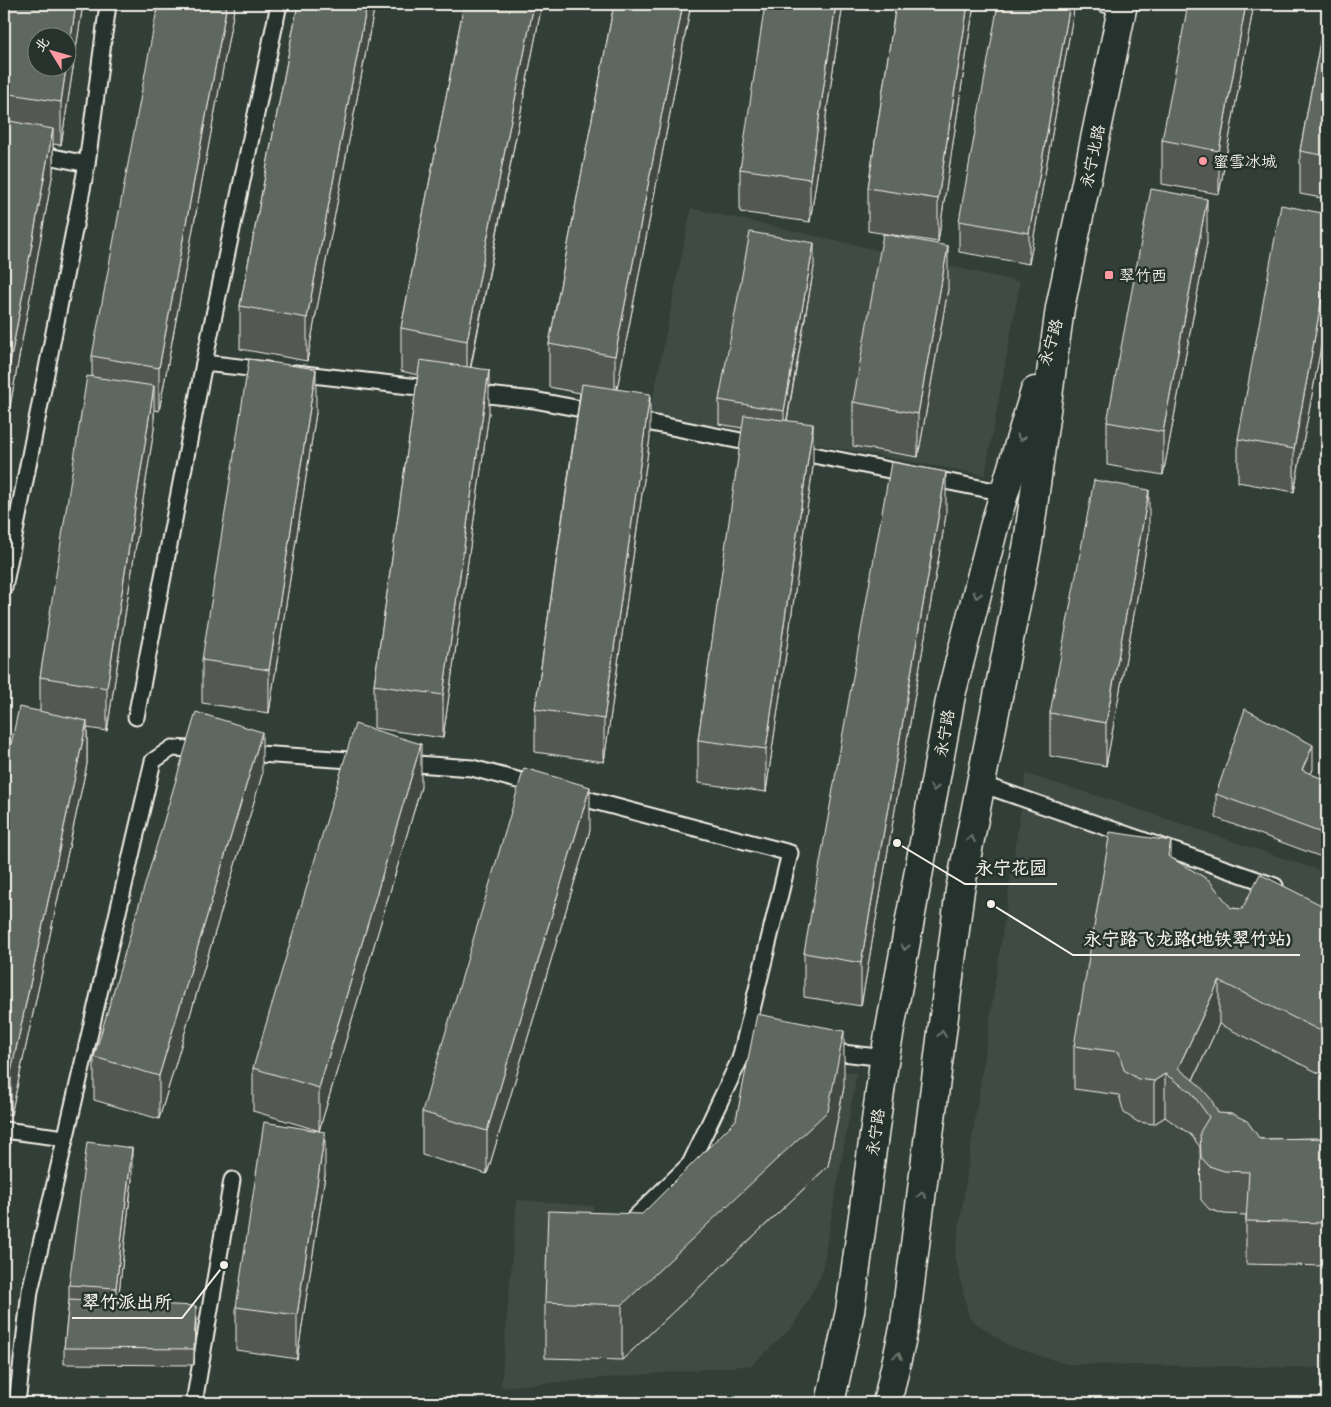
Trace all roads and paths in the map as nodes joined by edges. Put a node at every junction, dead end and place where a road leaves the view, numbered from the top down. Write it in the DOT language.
graph roads {
  1 [pos="108,4"];
  2 [pos="278,4"];
  3 [pos="1116,5"];
  4 [pos="4,147"];
  5 [pos="86,164"];
  6 [pos="1060,308"];
  7 [pos="204,363"];
  8 [pos="1005,493"];
  9 [pos="4,588"];
  10 [pos="136,717"];
  11 [pos="981,784"];
  12 [pos="1279,888"];
  13 [pos="745,1042"];
  14 [pos="763,1044"];
  15 [pos="810,1049"];
  16 [pos="885,1058"];
  17 [pos="4,1130"];
  18 [pos="65,1138"];
  19 [pos="232,1180"];
  20 [pos="625,1226"];
  21 [pos="17,1403"];
  22 [pos="194,1403"];
  23 [pos="830,1403"];
  24 [pos="887,1403"];
  1 -- 5 [label="lane"];
  2 -- 7 [label="lane"];
  3 -- 6 [label="main road, 永宁北路"];
  4 -- 5 [label="lane"];
  5 -- 9 [label="lane"];
  6 -- 8 [label="main road, 永宁路, one-way"];
  6 -- 11 [label="main road, 永宁路"];
  7 -- 8 [label="lane"];
  7 -- 10 [label="lane"];
  8 -- 16 [label="main road, 永宁路, one-way"];
  11 -- 12 [label="lane"];
  24 -- 11 [label="main road, 永宁路, one-way"];
  13 -- 14 [label="lane"];
  13 -- 18 [label="lane"];
  13 -- 20 [label="lane"];
  15 -- 16 [label="lane"];
  16 -- 23 [label="main road, 永宁路"];
  17 -- 18 [label="lane"];
  18 -- 21 [label="lane"];
  19 -- 22 [label="lane"];
}
